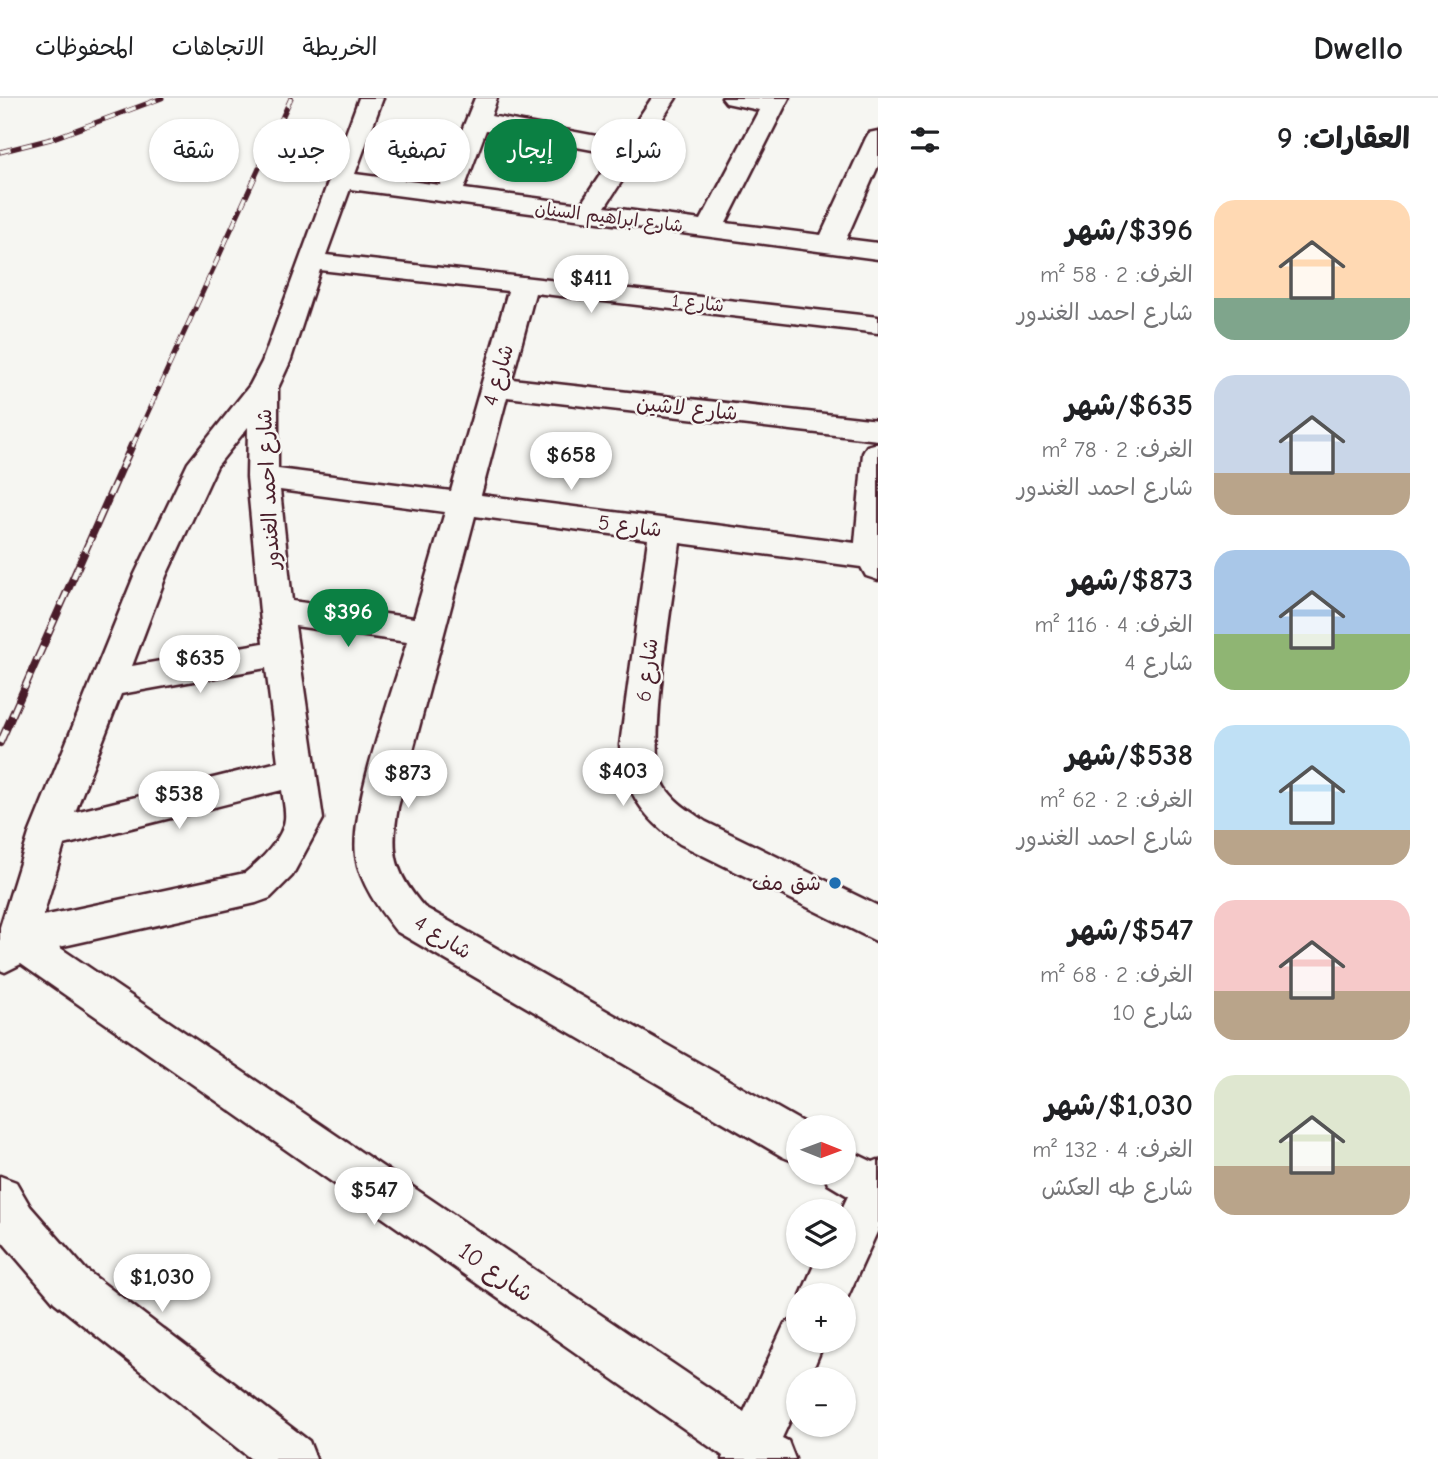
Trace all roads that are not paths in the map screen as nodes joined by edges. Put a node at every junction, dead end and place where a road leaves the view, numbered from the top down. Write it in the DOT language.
graph roads {
  1 [pos="371,98"];
  2 [pos="664,98"];
  3 [pos="734,98"];
  4 [pos="775,102"];
  5 [pos="482,109"];
  6 [pos="650,119"];
  7 [pos="878,138"];
  8 [pos="591,139"];
  9 [pos="350,154"];
  10 [pos="350,181"];
  11 [pos="339,182"];
  12 [pos="609,182"];
  13 [pos="449,195"];
  14 [pos="587,215"];
  15 [pos="709,230"];
  16 [pos="830,244"];
  17 [pos="878,251"];
  18 [pos="310,261"];
  19 [pos="524,284"];
  20 [pos="878,325"];
  21 [pos="495,386"];
  22 [pos="263,388"];
  23 [pos="878,430"];
  24 [pos="878,453"];
  25 [pos="263,477"];
  26 [pos="463,505"];
  27 [pos="665,531"];
  28 [pos="875,563"];
  29 [pos="276,611"];
  30 [pos="427,632"];
  31 [pos="283,652"];
  32 [pos="108,683"];
  33 [pos="297,772"];
  34 [pos="48,834"];
  35 [pos="878,925"];
  36 [pos="5,951"];
  37 [pos="786,1136"];
  38 [pos="865,1179"];
  39 [pos="0,1197"];
  40 [pos="856,1210"];
  41 [pos="797,1353"];
  42 [pos="757,1455"];
  43 [pos="290,1459"];
  1 -- 9 [label="street, شارع احمد الغندور"];
  2 -- 6 [label="street"];
  3 -- 4 [label="street"];
  4 -- 15 [label="street"];
  5 -- 8 [label="street"];
  5 -- 13 [label="street"];
  7 -- 16 [label="street"];
  10 -- 13 [label="street, شارع ابراهيم السنان"];
  11 -- 18 [label="street, شارع احمد الغندور"];
  12 -- 14 [label="street"];
  13 -- 14 [label="street, شارع ابراهيم السنان"];
  14 -- 15 [label="street, شارع ابراهيم السنان"];
  15 -- 16 [label="street, شارع ابراهيم السنان"];
  16 -- 17 [label="street, شارع ابراهيم السنان"];
  18 -- 19 [label="street, شارع 1"];
  18 -- 22 [label="street, شارع احمد الغندور"];
  19 -- 20 [label="street, شارع 1"];
  19 -- 21 [label="street, شارع 4"];
  21 -- 23 [label="street, شارع لاشين"];
  21 -- 26 [label="street, شارع 4"];
  22 -- 25 [label="street, شارع احمد الغندور"];
  22 -- 32 [label="street"];
  24 -- 28 [label="street"];
  25 -- 26 [label="street, شارع 5"];
  25 -- 29 [label="street, شارع احمد الغندور"];
  26 -- 27 [label="street, شارع 5"];
  26 -- 30 [label="street, شارع 4"];
  27 -- 28 [label="street, شارع 5"];
  27 -- 35 [label="street, شارع 6"];
  29 -- 30 [label="street"];
  29 -- 31 [label="street, شارع احمد الغندور"];
  30 -- 37 [label="street, شارع 4"];
  31 -- 32 [label="street"];
  31 -- 33 [label="street, شارع احمد الغندور"];
  32 -- 34 [label="street"];
  33 -- 34 [label="street"];
  33 -- 36 [label="street, شارع احمد الغندور"];
  34 -- 36 [label="street"];
  36 -- 42 [label="street, شارع 10"];
  38 -- 40 [label="street"];
  39 -- 43 [label="street"];
  41 -- 42 [label="street"];
}
